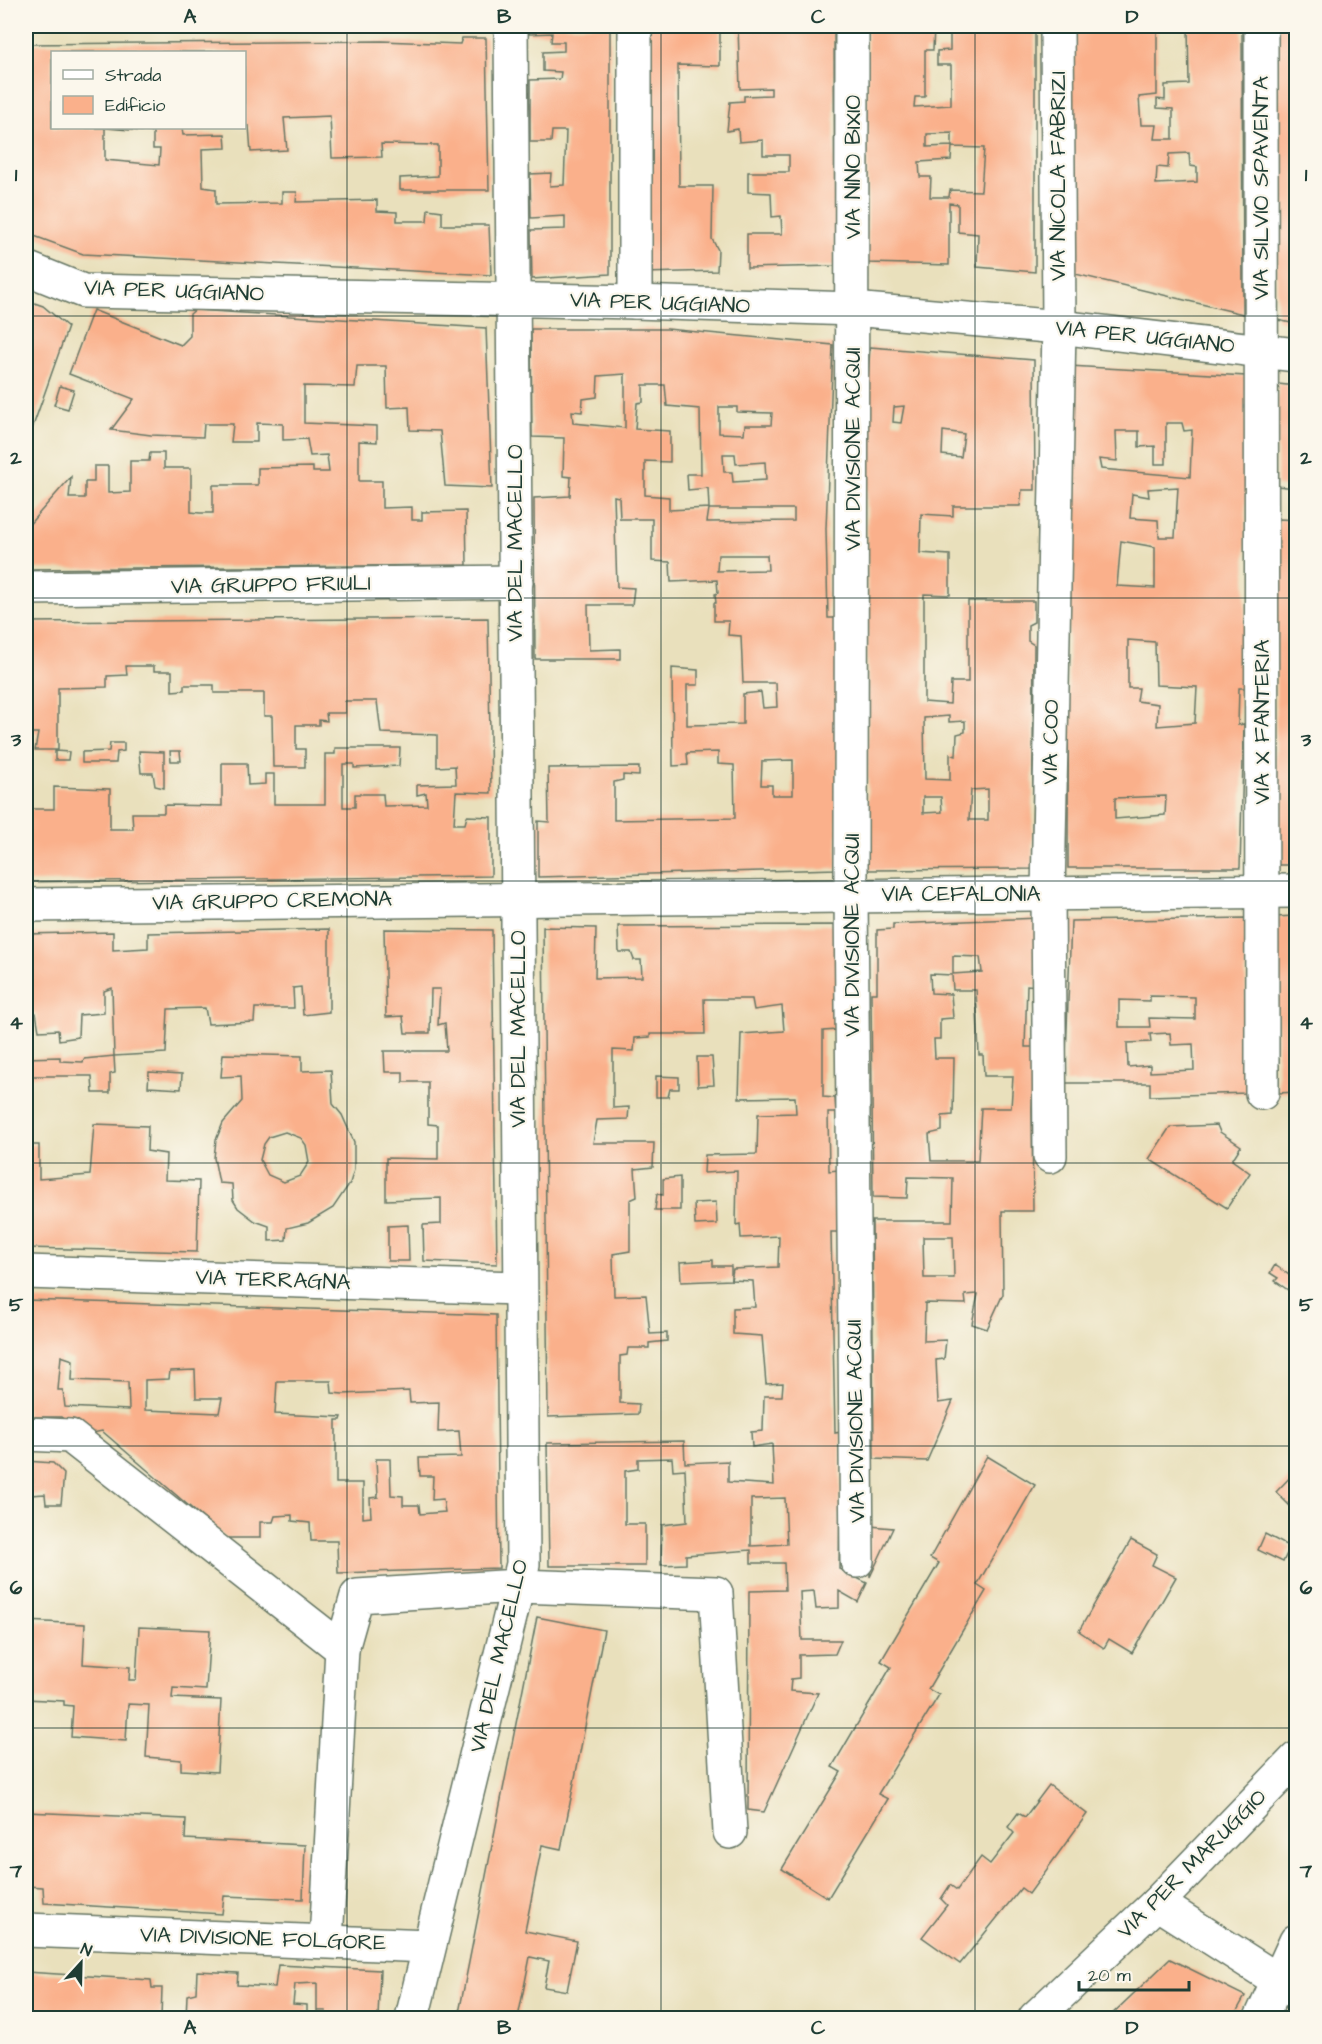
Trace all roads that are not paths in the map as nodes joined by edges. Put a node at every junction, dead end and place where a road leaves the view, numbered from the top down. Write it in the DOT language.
graph roads {
  1 [pos="511,26"];
  2 [pos="635,26"];
  3 [pos="852,26"];
  4 [pos="1057,26"];
  5 [pos="1261,26"];
  6 [pos="26,268"];
  7 [pos="514,299"];
  8 [pos="635,302"];
  9 [pos="853,309"];
  10 [pos="1059,327"];
  11 [pos="1262,350"];
  12 [pos="1296,355"];
  13 [pos="516,582"];
  14 [pos="26,588"];
  15 [pos="1262,891"];
  16 [pos="1296,891"];
  17 [pos="851,894"];
  18 [pos="1048,894"];
  19 [pos="518,898"];
  20 [pos="26,905"];
  21 [pos="1262,1093"];
  22 [pos="1050,1156"];
  23 [pos="26,1272"];
  24 [pos="520,1288"];
  25 [pos="26,1434"];
  26 [pos="857,1561"];
  27 [pos="518,1586"];
  28 [pos="342,1648"];
  29 [pos="1296,1759"];
  30 [pos="730,1832"];
  31 [pos="1157,1903"];
  32 [pos="26,1930"];
  33 [pos="326,1941"];
  34 [pos="1296,1941"];
  35 [pos="429,1946"];
  36 [pos="1288,1987"];
  37 [pos="412,2019"];
  38 [pos="1035,2019"];
  39 [pos="1261,2019"];
  1 -- 7 [label="street, VIA DEL MACELLO"];
  2 -- 8 [label="street"];
  3 -- 9 [label="street, VIA NINO BIXIO"];
  4 -- 10 [label="street, VIA NICOLA FABRIZI"];
  5 -- 11 [label="street, VIA SILVIO SPAVENTA"];
  6 -- 7 [label="street, VIA PER UGGIANO"];
  7 -- 8 [label="street, VIA PER UGGIANO"];
  7 -- 13 [label="street, VIA DEL MACELLO"];
  8 -- 9 [label="street, VIA PER UGGIANO"];
  9 -- 10 [label="street, VIA PER UGGIANO"];
  9 -- 17 [label="street, VIA DIVISIONE ACQUI"];
  10 -- 11 [label="street, VIA PER UGGIANO"];
  10 -- 18 [label="street, VIA COO"];
  11 -- 12 [label="street, VIA PER UGGIANO"];
  11 -- 15 [label="street, VIA X FANTERIA"];
  13 -- 14 [label="street, VIA GRUPPO FRIULI"];
  13 -- 19 [label="street, VIA DEL MACELLO"];
  15 -- 16 [label="street, VIA CEFALONIA"];
  15 -- 18 [label="street, VIA CEFALONIA"];
  15 -- 21 [label="street, VIA X FANTERIA"];
  17 -- 18 [label="street, VIA CEFALONIA"];
  17 -- 19 [label="street, VIA CEFALONIA"];
  17 -- 26 [label="street, VIA DIVISIONE ACQUI"];
  18 -- 22 [label="street, VIA COO"];
  19 -- 20 [label="street, VIA GRUPPO CREMONA"];
  19 -- 24 [label="street, VIA DEL MACELLO"];
  23 -- 24 [label="street, VIA TERRAGNA"];
  24 -- 27 [label="street, VIA DEL MACELLO"];
  25 -- 28 [label="street"];
  27 -- 28 [label="street"];
  27 -- 30 [label="street"];
  27 -- 35 [label="street, VIA DEL MACELLO"];
  28 -- 33 [label="street"];
  29 -- 31 [label="street, VIA PER MARUGGIO"];
  31 -- 36 [label="street"];
  31 -- 38 [label="street, VIA PER MARUGGIO"];
  32 -- 33 [label="street, VIA DIVISIONE FOLGORE"];
  33 -- 35 [label="street, VIA DIVISIONE FOLGORE"];
  34 -- 36 [label="street"];
  35 -- 37 [label="street, VIA DEL MACELLO"];
  36 -- 39 [label="street"];
}
